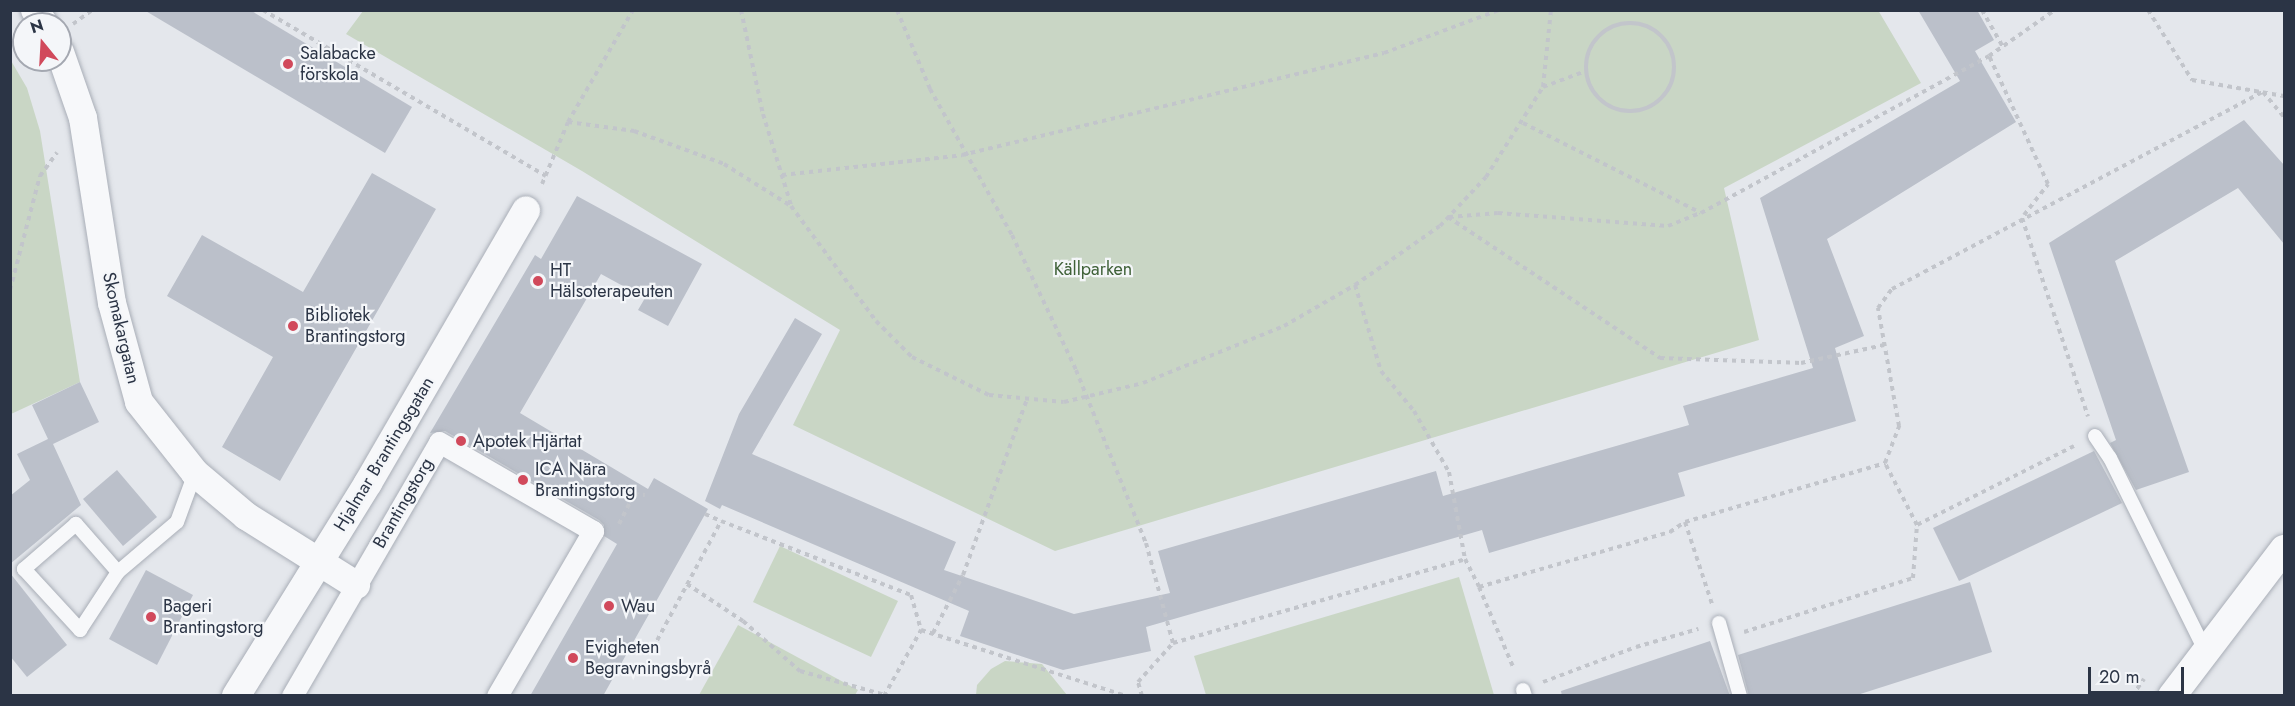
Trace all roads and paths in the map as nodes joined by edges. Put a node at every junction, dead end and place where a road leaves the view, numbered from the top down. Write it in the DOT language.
graph roads {
  1 [pos="263,10"];
  2 [pos="633,10"];
  3 [pos="741,10"];
  4 [pos="897,10"];
  5 [pos="1499,10"];
  6 [pos="1551,10"];
  7 [pos="1982,10"];
  8 [pos="2055,10"];
  9 [pos="2148,10"];
  10 [pos="2003,47"];
  11 [pos="1989,56"];
  12 [pos="1586,71"];
  13 [pos="67,72"];
  14 [pos="1544,87"];
  15 [pos="2263,92"];
  16 [pos="2284,96"];
  17 [pos="2284,117"];
  18 [pos="83,118"];
  19 [pos="568,122"];
  20 [pos="1523,123"];
  21 [pos="969,154"];
  22 [pos="546,176"];
  23 [pos="782,176"];
  24 [pos="791,206"];
  25 [pos="526,210"];
  26 [pos="1701,213"];
  27 [pos="1449,217"];
  28 [pos="2022,218"];
  29 [pos="1355,285"];
  30 [pos="10,290"];
  31 [pos="1884,345"];
  32 [pos="1087,397"];
  33 [pos="1027,399"];
  34 [pos="2095,436"];
  35 [pos="1885,463"];
  36 [pos="195,472"];
  37 [pos="645,495"];
  38 [pos="705,514"];
  39 [pos="721,521"];
  40 [pos="1685,522"];
  41 [pos="616,529"];
  42 [pos="2284,549"];
  43 [pos="1465,559"];
  44 [pos="320,560"];
  45 [pos="118,572"];
  46 [pos="687,584"];
  47 [pos="356,585"];
  48 [pos="1479,587"];
  49 [pos="1719,623"];
  50 [pos="921,630"];
  51 [pos="933,633"];
  52 [pos="1173,643"];
  53 [pos="653,648"];
  54 [pos="2206,652"];
  55 [pos="1524,693"];
  56 [pos="885,695"];
  57 [pos="236,696"];
  58 [pos="292,696"];
  59 [pos="497,696"];
  60 [pos="1127,696"];
  61 [pos="1142,696"];
  62 [pos="1740,696"];
  63 [pos="2172,696"];
  1 -- 22 [label="path"];
  2 -- 19 [label="path"];
  3 -- 23 [label="path"];
  4 -- 21 [label="path"];
  5 -- 21 [label="path"];
  6 -- 14 [label="path"];
  7 -- 10 [label="path"];
  8 -- 10 [label="path"];
  9 -- 15 [label="path"];
  10 -- 11 [label="path"];
  11 -- 26 [label="path"];
  11 -- 28 [label="path"];
  12 -- 12 [label="path"];
  12 -- 14 [label="path"];
  13 -- 18 [label="street, Skomakargatan"];
  14 -- 20 [label="path"];
  15 -- 16 [label="path"];
  15 -- 17 [label="path"];
  15 -- 28 [label="path"];
  18 -- 30 [label="path"];
  18 -- 36 [label="street, Skomakargatan"];
  19 -- 22 [label="path"];
  19 -- 24 [label="path"];
  20 -- 26 [label="path"];
  20 -- 27 [label="path"];
  21 -- 23 [label="path"];
  21 -- 32 [label="path"];
  22 -- 25 [label="path"];
  23 -- 24 [label="path"];
  24 -- 33 [label="path"];
  25 -- 44 [label="street, Hjalmar Brantingsgatan"];
  26 -- 27 [label="path"];
  27 -- 29 [label="path"];
  27 -- 31 [label="path"];
  28 -- 31 [label="path"];
  28 -- 34 [label="path"];
  29 -- 32 [label="path"];
  29 -- 43 [label="path"];
  31 -- 35 [label="path"];
  32 -- 33 [label="path"];
  32 -- 52 [label="path"];
  33 -- 51 [label="path"];
  34 -- 35 [label="path"];
  34 -- 54 [label="lane"];
  35 -- 40 [label="path"];
  36 -- 44 [label="street, Skomakargatan"];
  36 -- 45 [label="lane"];
  37 -- 41 [label="path"];
  38 -- 39 [label="path"];
  39 -- 46 [label="path"];
  39 -- 50 [label="path"];
  40 -- 48 [label="path"];
  40 -- 49 [label="path"];
  42 -- 54 [label="street"];
  43 -- 48 [label="path"];
  43 -- 52 [label="path"];
  44 -- 47 [label="street, Skomakargatan"];
  44 -- 57 [label="street, Hjalmar Brantingsgatan"];
  45 -- 45 [label="lane"];
  46 -- 53 [label="path"];
  46 -- 56 [label="path"];
  47 -- 58 [label="street, Brantingstorg"];
  47 -- 59 [label="street, Brantingstorg"];
  48 -- 55 [label="path"];
  49 -- 62 [label="lane"];
  50 -- 51 [label="path"];
  50 -- 56 [label="path"];
  51 -- 60 [label="path"];
  52 -- 61 [label="path"];
  54 -- 63 [label="street"];
}
